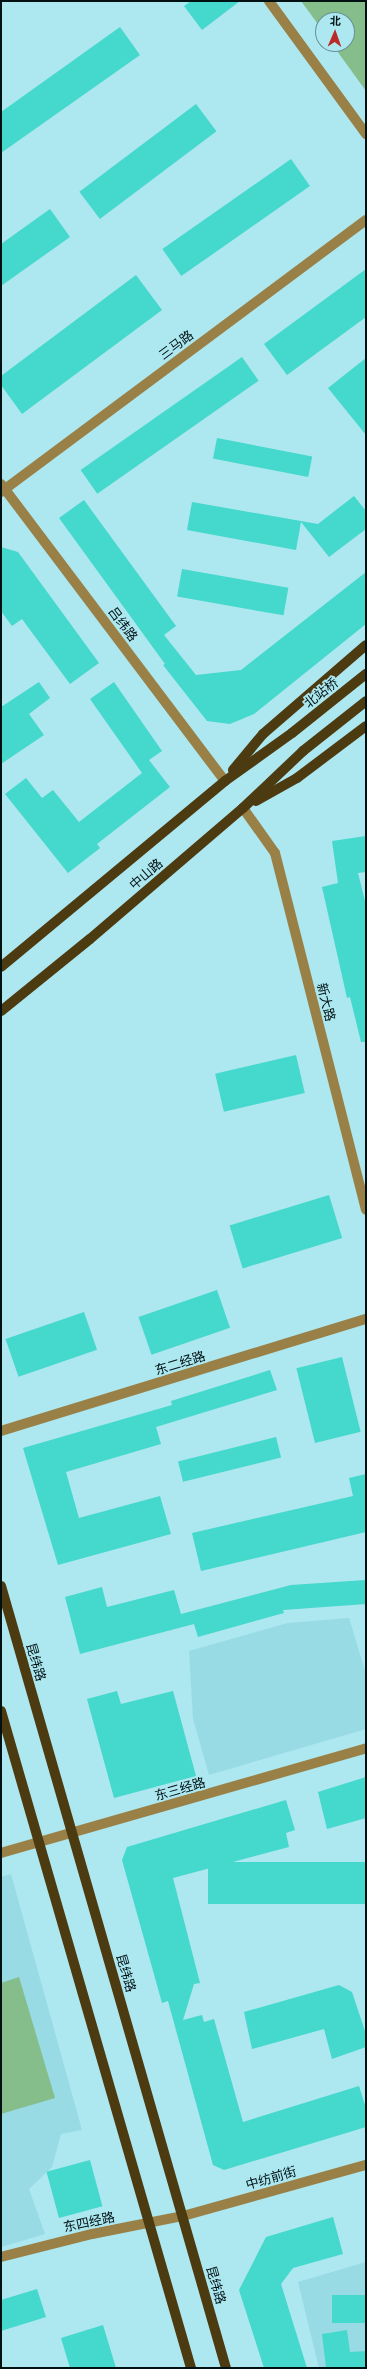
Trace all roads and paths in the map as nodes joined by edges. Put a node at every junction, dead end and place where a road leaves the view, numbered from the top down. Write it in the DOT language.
graph roads {
  1 [pos="269,1"];
  2 [pos="366,134"];
  3 [pos="366,220"];
  4 [pos="2,488"];
  5 [pos="366,645"];
  6 [pos="366,674"];
  7 [pos="366,701"];
  8 [pos="366,726"];
  9 [pos="292,733"];
  10 [pos="224,781"];
  11 [pos="243,808"];
  12 [pos="1,966"];
  13 [pos="1,1011"];
  14 [pos="366,1210"];
  15 [pos="366,1319"];
  16 [pos="1,1431"];
  17 [pos="1,1586"];
  18 [pos="1,1711"];
  19 [pos="366,1748"];
  20 [pos="72,1834"];
  21 [pos="39,1842"];
  22 [pos="1,1853"];
  23 [pos="366,2165"];
  24 [pos="183,2216"];
  25 [pos="148,2224"];
  26 [pos="1,2257"];
  27 [pos="192,2368"];
  28 [pos="226,2368"];
  1 -- 2 [label="street"];
  3 -- 4 [label="street, 三马路"];
  4 -- 10 [label="street, 吕纬路"];
  5 -- 10 [label="main road"];
  6 -- 9 [label="main road, 北站桥"];
  7 -- 11 [label="main road, 中山路"];
  8 -- 11 [label="main road"];
  9 -- 10 [label="main road, 中山路"];
  10 -- 12 [label="main road, 中山路"];
  11 -- 13 [label="main road, 中山路"];
  11 -- 14 [label="street, 新大路"];
  15 -- 16 [label="street, 东二经路"];
  17 -- 20 [label="main road, 昆纬路"];
  18 -- 21 [label="main road"];
  19 -- 20 [label="street, 东三经路"];
  20 -- 21 [label="street, 东三经路"];
  20 -- 24 [label="main road, 昆纬路"];
  21 -- 22 [label="street, 东三经路"];
  21 -- 25 [label="main road"];
  23 -- 24 [label="street, 中纺前街"];
  24 -- 25 [label="street, 东四经路"];
  24 -- 28 [label="main road, 昆纬路"];
  25 -- 26 [label="street, 东四经路"];
  25 -- 27 [label="main road"];
}
